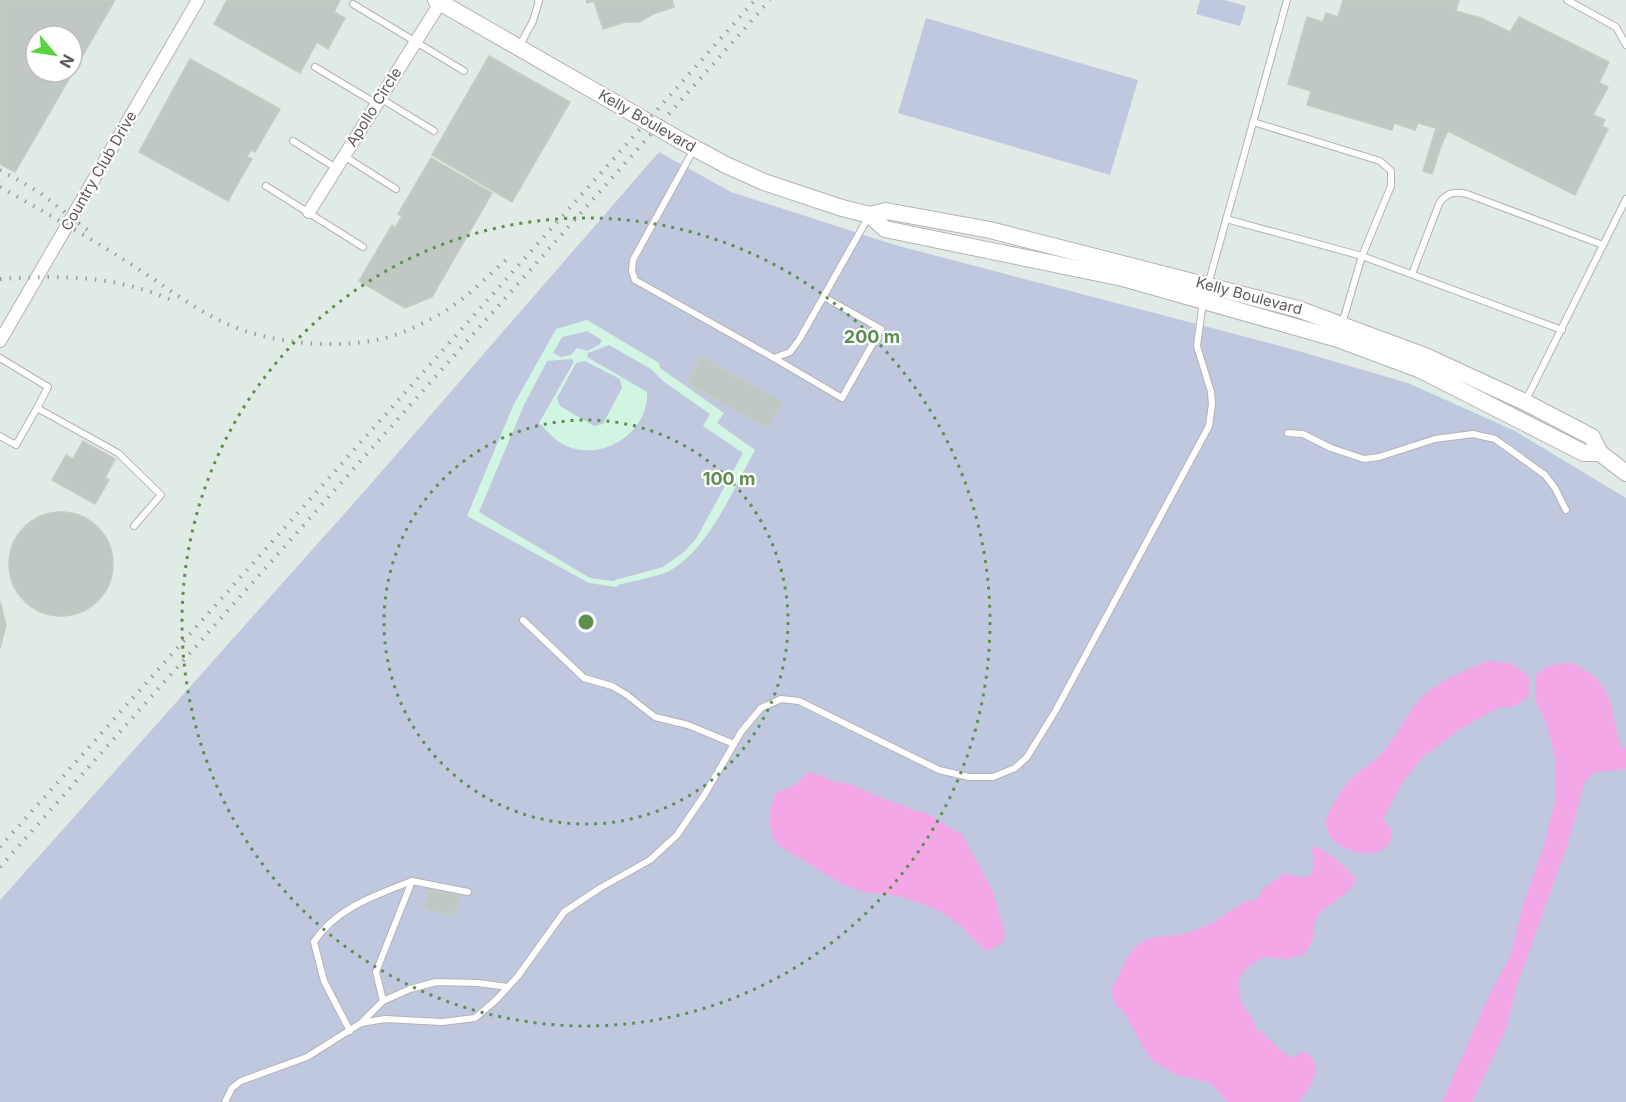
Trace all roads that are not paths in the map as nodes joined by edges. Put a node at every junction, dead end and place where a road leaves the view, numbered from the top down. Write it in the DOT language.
graph roads {
  1 [pos="198,0"];
  2 [pos="539,0"];
  3 [pos="1287,0"];
  4 [pos="1567,0"];
  5 [pos="440,1"];
  6 [pos="353,4"];
  7 [pos="415,42"];
  8 [pos="1626,45"];
  9 [pos="518,47"];
  10 [pos="315,67"];
  11 [pos="464,71"];
  12 [pos="378,101"];
  13 [pos="1253,122"];
  14 [pos="434,131"];
  15 [pos="293,141"];
  16 [pos="695,148"];
  17 [pos="344,156"];
  18 [pos="336,168"];
  19 [pos="266,186"];
  20 [pos="396,189"];
  21 [pos="1626,199"];
  22 [pos="309,212"];
  23 [pos="870,215"];
  24 [pos="1226,219"];
  25 [pos="1604,245"];
  26 [pos="363,247"];
  27 [pos="1362,256"];
  28 [pos="1412,274"];
  29 [pos="1205,293"];
  30 [pos="824,297"];
  31 [pos="1342,324"];
  32 [pos="1562,330"];
  33 [pos="0,341"];
  34 [pos="0,358"];
  35 [pos="774,358"];
  36 [pos="1525,402"];
  37 [pos="37,408"];
  38 [pos="1287,434"];
  39 [pos="0,436"];
  40 [pos="1600,453"];
  41 [pos="1626,473"];
  42 [pos="1566,510"];
  43 [pos="134,526"];
  44 [pos="523,620"];
  45 [pos="734,744"];
  46 [pos="412,881"];
  47 [pos="468,892"];
  48 [pos="508,987"];
  49 [pos="383,1001"];
  50 [pos="361,1023"];
  51 [pos="350,1031"];
  52 [pos="225,1102"];
  1 -- 33 [label="street, Country Club Drive"];
  2 -- 9 [label="lane"];
  3 -- 13 [label="lane"];
  4 -- 8 [label="lane"];
  5 -- 7 [label="street, Apollo Circle"];
  5 -- 9 [label="street, Kelly Boulevard"];
  6 -- 7 [label="lane"];
  7 -- 11 [label="lane"];
  7 -- 12 [label="street, Apollo Circle"];
  9 -- 16 [label="street, Kelly Boulevard"];
  10 -- 12 [label="lane"];
  12 -- 14 [label="lane"];
  12 -- 17 [label="street, Apollo Circle"];
  13 -- 24 [label="lane"];
  13 -- 27 [label="lane"];
  15 -- 18 [label="lane"];
  16 -- 23 [label="street, Kelly Boulevard"];
  16 -- 35 [label="lane"];
  17 -- 18 [label="street, Apollo Circle"];
  17 -- 20 [label="lane"];
  18 -- 22 [label="street, Apollo Circle"];
  19 -- 22 [label="lane"];
  21 -- 25 [label="lane"];
  22 -- 26 [label="lane"];
  23 -- 29 [label="street, Kelly Boulevard"];
  23 -- 30 [label="lane"];
  24 -- 27 [label="lane"];
  24 -- 29 [label="lane"];
  25 -- 28 [label="lane"];
  25 -- 32 [label="lane"];
  27 -- 28 [label="lane"];
  27 -- 31 [label="lane"];
  28 -- 32 [label="lane"];
  29 -- 31 [label="street, Kelly Boulevard"];
  29 -- 40 [label="street, Kelly Boulevard"];
  29 -- 45 [label="lane"];
  30 -- 35 [label="lane"];
  30 -- 35 [label="lane"];
  31 -- 36 [label="street, Kelly Boulevard"];
  32 -- 36 [label="lane"];
  34 -- 37 [label="lane"];
  36 -- 40 [label="street, Kelly Boulevard"];
  37 -- 39 [label="lane"];
  37 -- 43 [label="lane"];
  38 -- 42 [label="lane"];
  40 -- 41 [label="street, Kelly Boulevard"];
  44 -- 45 [label="lane"];
  45 -- 48 [label="lane"];
  46 -- 47 [label="lane"];
  46 -- 49 [label="lane"];
  46 -- 51 [label="lane"];
  48 -- 49 [label="lane"];
  48 -- 50 [label="lane"];
  49 -- 50 [label="lane"];
  50 -- 51 [label="lane"];
  51 -- 52 [label="lane"];
}
